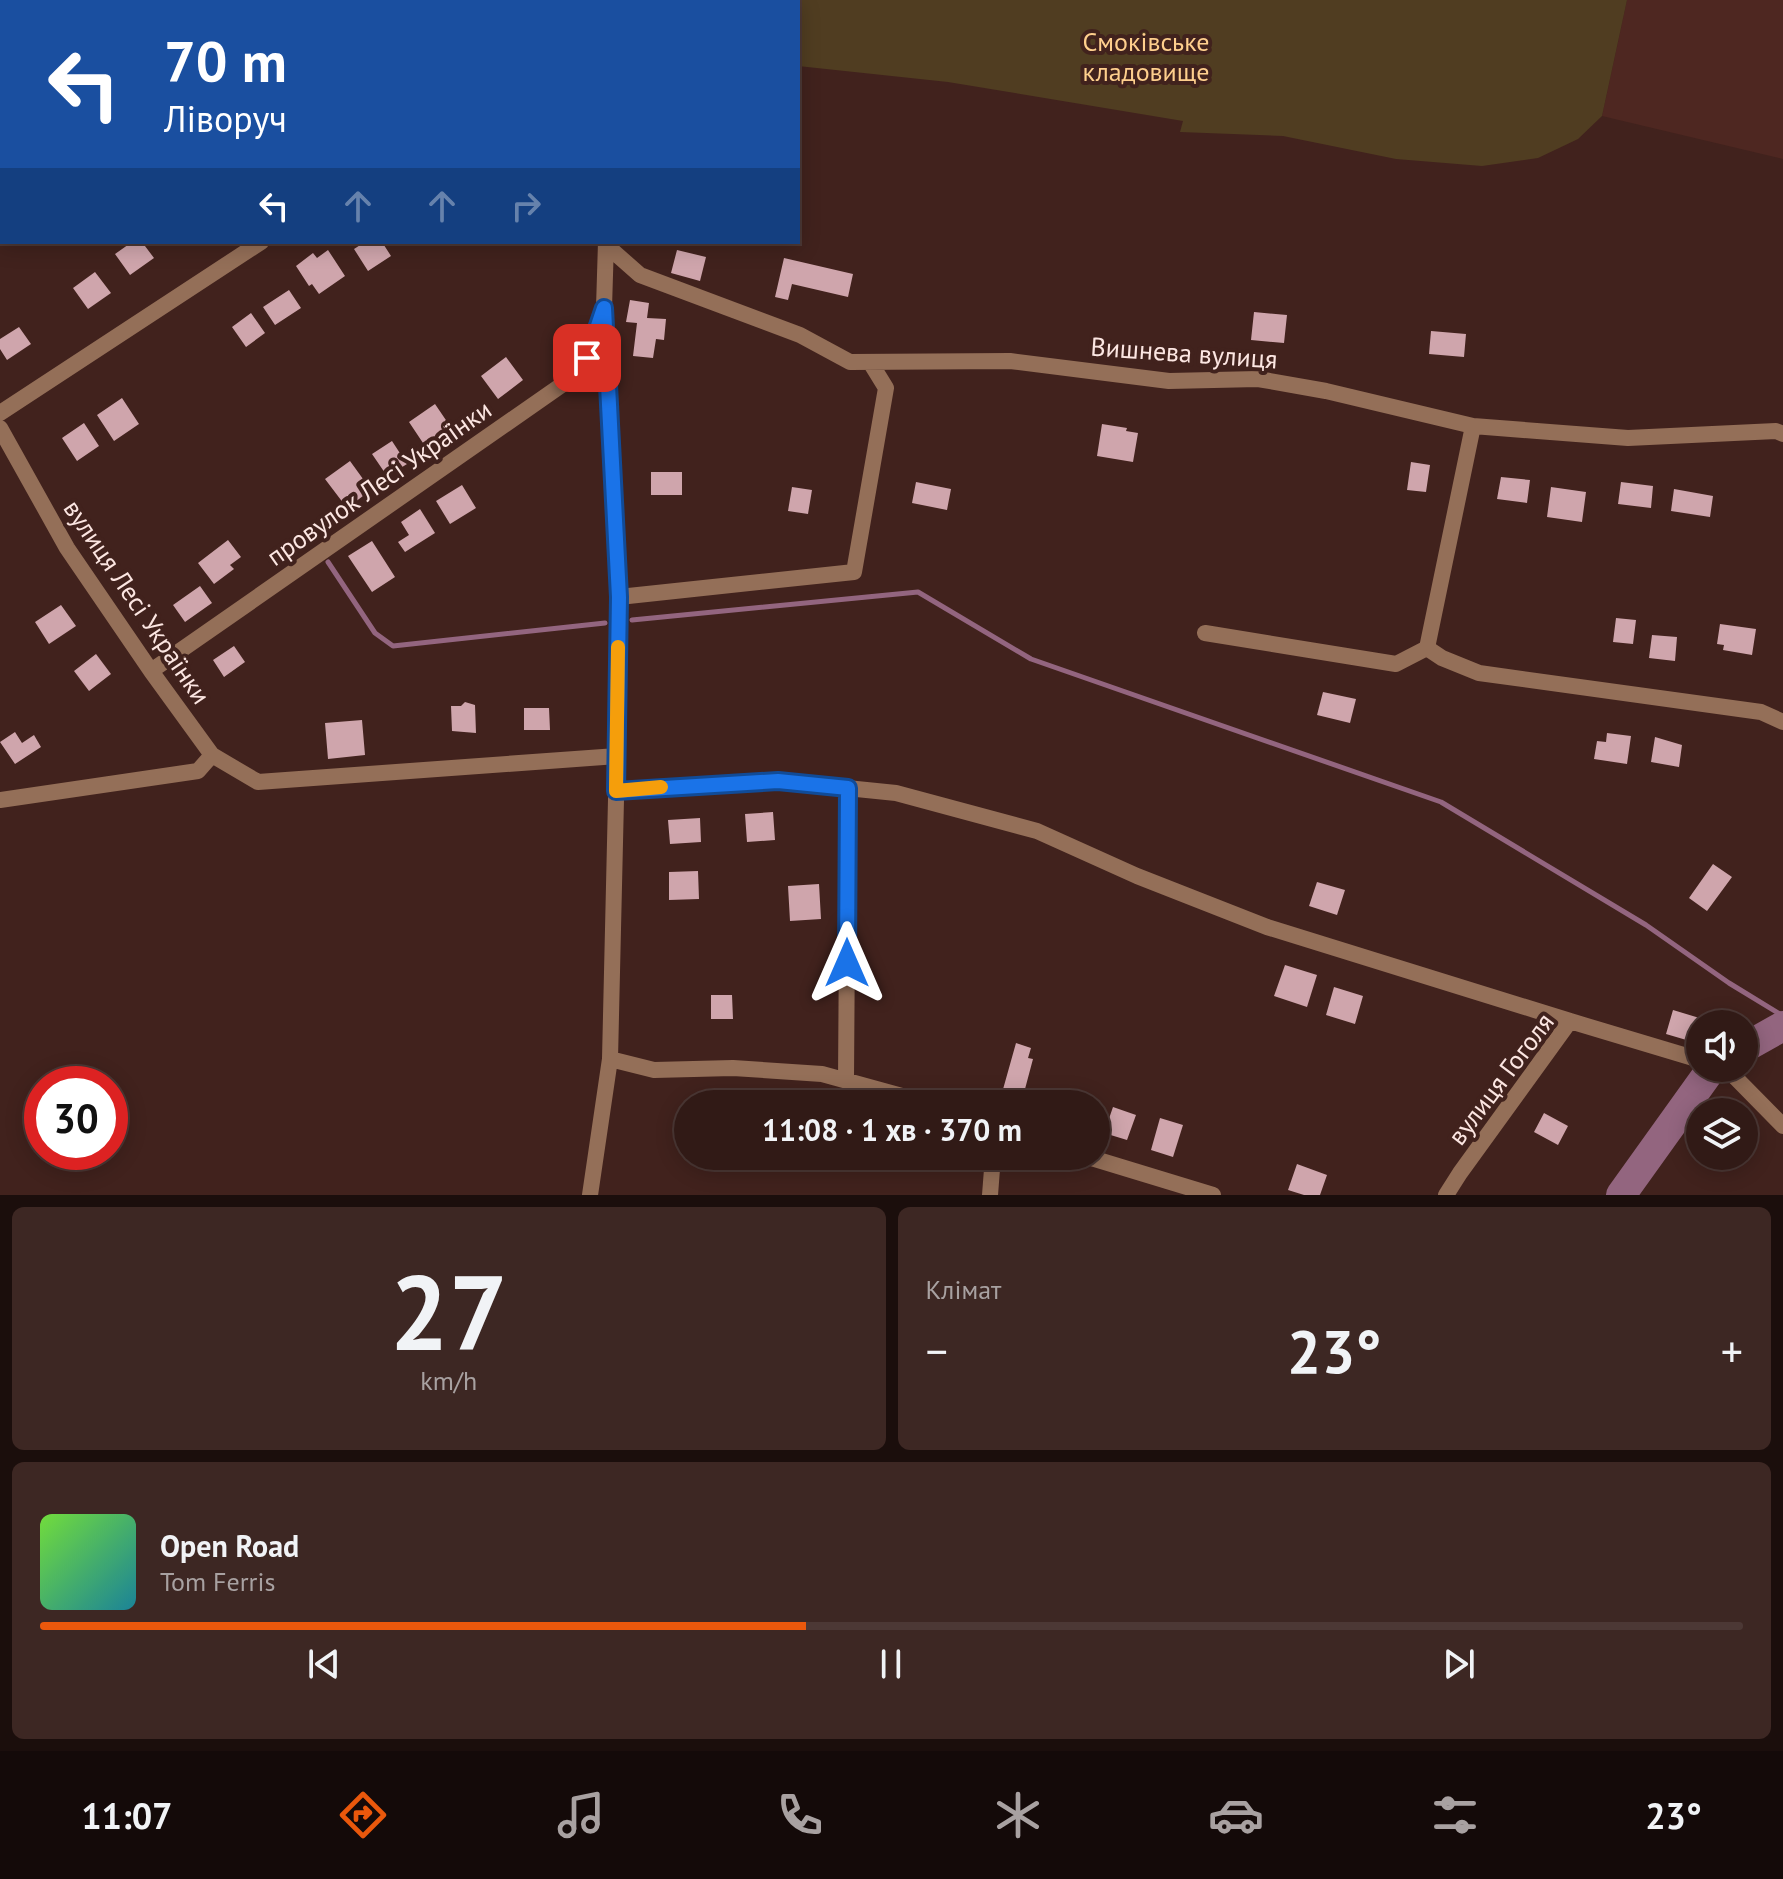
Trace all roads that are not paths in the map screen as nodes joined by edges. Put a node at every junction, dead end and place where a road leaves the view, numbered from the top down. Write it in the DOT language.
graph roads {
  1 [pos="258,244"];
  2 [pos="606,244"];
  3 [pos="604,308"];
  4 [pos="870,362"];
  5 [pos="0,413"];
  6 [pos="1473,426"];
  7 [pos="0,428"];
  8 [pos="1783,434"];
  9 [pos="619,597"];
  10 [pos="1205,633"];
  11 [pos="1427,648"];
  12 [pos="151,671"];
  13 [pos="1783,722"];
  14 [pos="212,755"];
  15 [pos="617,756"];
  16 [pos="848,788"];
  17 [pos="616,791"];
  18 [pos="0,800"];
  19 [pos="1570,1021"];
  20 [pos="1686,1056"];
  21 [pos="610,1059"];
  22 [pos="846,1080"];
  23 [pos="1740,1082"];
  24 [pos="881,1090"];
  25 [pos="1783,1126"];
  26 [pos="1110,1164"];
  27 [pos="992,1170"];
  28 [pos="590,1195"];
  29 [pos="990,1195"];
  30 [pos="1213,1195"];
  31 [pos="1446,1195"];
  1 -- 5 [label="street"];
  2 -- 3 [label="street"];
  2 -- 4 [label="street, Вишнева вулиця"];
  3 -- 9 [label="street"];
  3 -- 12 [label="street, провулок Лесі Українки"];
  4 -- 6 [label="street, Вишнева вулиця"];
  4 -- 9 [label="street"];
  6 -- 8 [label="street, Вишнева вулиця"];
  6 -- 11 [label="street"];
  7 -- 12 [label="street, вулиця Лесі Українки"];
  9 -- 15 [label="street"];
  10 -- 11 [label="street"];
  11 -- 13 [label="street"];
  12 -- 14 [label="street, вулиця Лесі Українки"];
  14 -- 15 [label="street, вулиця Лесі Українки"];
  14 -- 18 [label="street"];
  15 -- 17 [label="street"];
  16 -- 17 [label="street"];
  16 -- 19 [label="street"];
  16 -- 22 [label="street"];
  17 -- 21 [label="street"];
  19 -- 20 [label="street, вулиця Гоголя"];
  19 -- 31 [label="street, вулиця Гоголя"];
  21 -- 22 [label="street"];
  21 -- 28 [label="street"];
  22 -- 24 [label="street"];
  23 -- 25 [label="street"];
  26 -- 30 [label="street"];
  27 -- 29 [label="street"];
}
